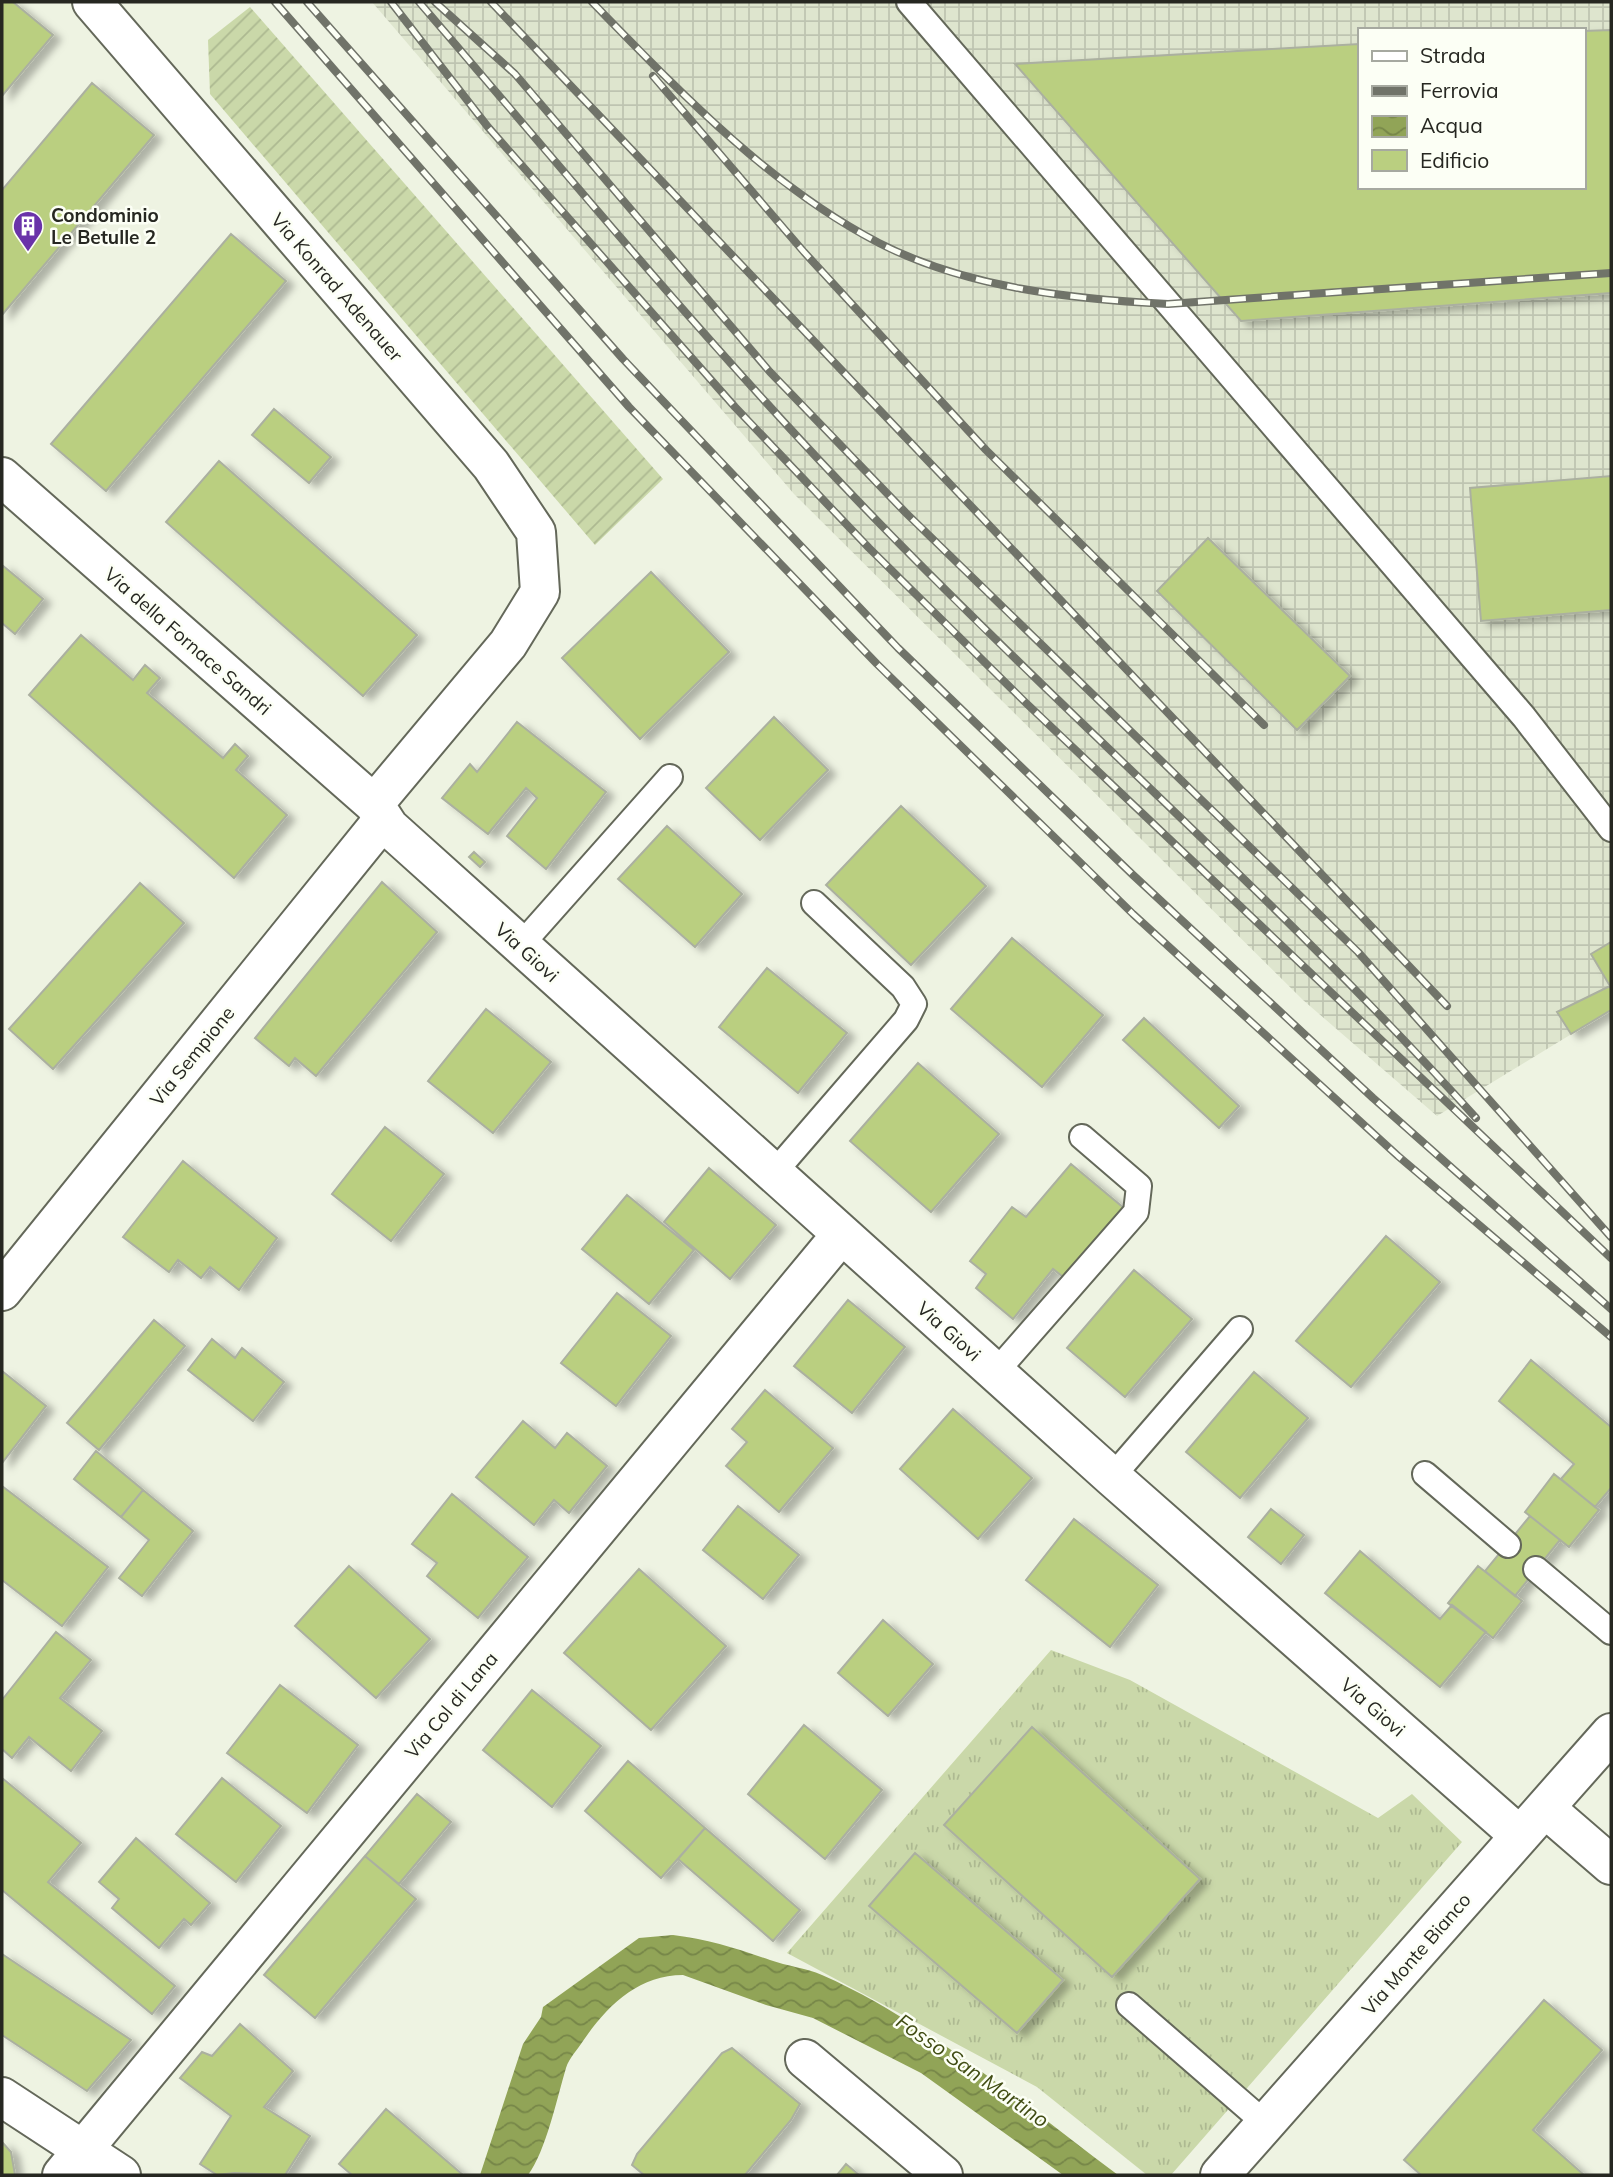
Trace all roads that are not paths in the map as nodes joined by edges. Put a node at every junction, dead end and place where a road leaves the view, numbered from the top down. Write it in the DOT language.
graph roads {
  1 [pos="92,2"];
  2 [pos="909,2"];
  3 [pos="2,477"];
  4 [pos="540,592"];
  5 [pos="670,777"];
  6 [pos="378,812"];
  7 [pos="1611,829"];
  8 [pos="814,903"];
  9 [pos="520,946"];
  10 [pos="1083,1137"];
  11 [pos="773,1174"];
  12 [pos="841,1235"];
  13 [pos="2,1291"];
  14 [pos="1240,1329"];
  15 [pos="995,1373"];
  16 [pos="1424,1474"];
  17 [pos="1112,1478"];
  18 [pos="1508,1545"];
  19 [pos="1536,1569"];
  20 [pos="1611,1632"];
  21 [pos="1611,1733"];
  22 [pos="1545,1808"];
  23 [pos="1520,1836"];
  24 [pos="1611,1865"];
  25 [pos="1129,2005"];
  26 [pos="805,2059"];
  27 [pos="2,2097"];
  28 [pos="1266,2124"];
  29 [pos="72,2163"];
  30 [pos="121,2175"];
  31 [pos="943,2175"];
  32 [pos="1220,2175"];
  1 -- 4 [label="street, Via Konrad Adenauer"];
  2 -- 7 [label="lane"];
  3 -- 6 [label="street, Via della Fornace Sandri"];
  4 -- 6 [label="street, Via Sempione"];
  5 -- 9 [label="lane"];
  6 -- 9 [label="street, Via Giovi"];
  6 -- 13 [label="street, Via Sempione"];
  8 -- 11 [label="lane"];
  9 -- 11 [label="street, Via Giovi"];
  10 -- 15 [label="lane"];
  11 -- 12 [label="street, Via Giovi"];
  12 -- 15 [label="street, Via Giovi"];
  12 -- 29 [label="street, Via Col di Lana"];
  14 -- 17 [label="lane"];
  15 -- 17 [label="street, Via Giovi"];
  16 -- 18 [label="lane"];
  17 -- 23 [label="street, Via Giovi"];
  19 -- 20 [label="lane"];
  21 -- 22 [label="street, Via Monte Bianco"];
  22 -- 23 [label="street, Via Monte Bianco"];
  22 -- 24 [label="street"];
  23 -- 28 [label="street, Via Monte Bianco"];
  25 -- 28 [label="lane"];
  26 -- 31 [label="street"];
  27 -- 29 [label="street"];
  28 -- 32 [label="street, Via Monte Bianco"];
  29 -- 30 [label="street"];
}
